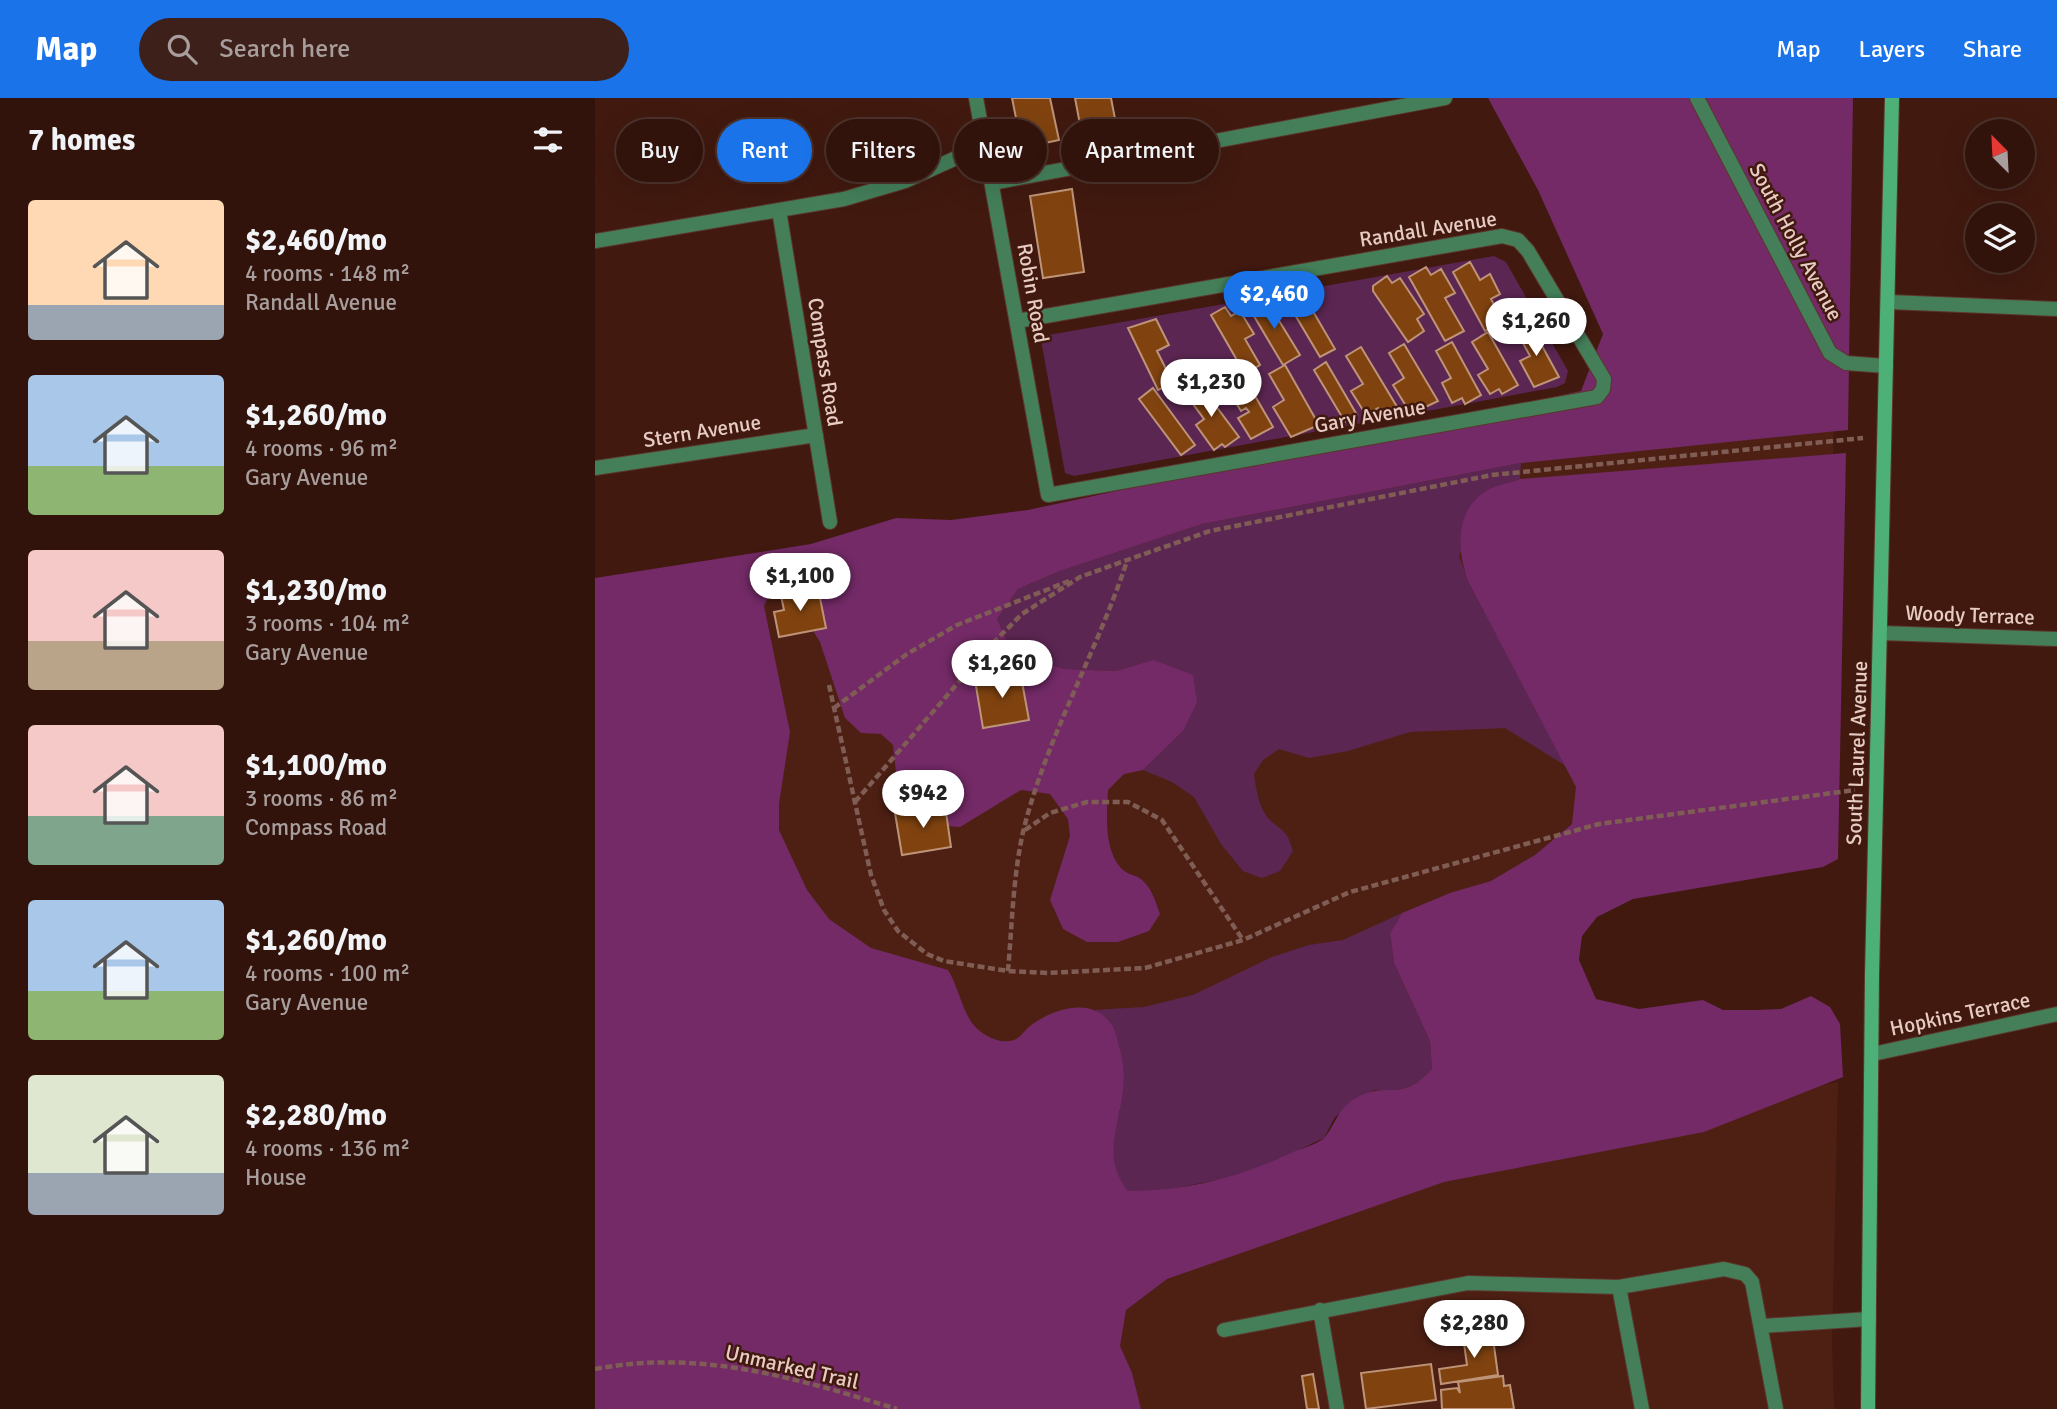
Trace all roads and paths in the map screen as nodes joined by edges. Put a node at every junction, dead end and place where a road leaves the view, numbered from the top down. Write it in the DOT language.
graph roads {
  1 [pos="977,98"];
  2 [pos="1445,98"];
  3 [pos="1697,98"];
  4 [pos="1892,98"];
  5 [pos="981,119"];
  6 [pos="954,158"];
  7 [pos="992,183"];
  8 [pos="779,210"];
  9 [pos="595,241"];
  10 [pos="1889,302"];
  11 [pos="1560,308"];
  12 [pos="2057,309"];
  13 [pos="1017,321"];
  14 [pos="1887,366"];
  15 [pos="816,435"];
  16 [pos="1885,436"];
  17 [pos="595,468"];
  18 [pos="1048,495"];
  19 [pos="830,522"];
  20 [pos="1127,560"];
  21 [pos="1080,577"];
  22 [pos="1881,633"];
  23 [pos="2057,639"];
  24 [pos="829,685"];
  25 [pos="834,708"];
  26 [pos="1877,787"];
  27 [pos="855,802"];
  28 [pos="1024,831"];
  29 [pos="1244,940"];
  30 [pos="1008,971"];
  31 [pos="2057,1014"];
  32 [pos="1873,1054"];
  33 [pos="1619,1287"];
  34 [pos="1320,1310"];
  35 [pos="1869,1319"];
  36 [pos="1762,1326"];
  37 [pos="1224,1330"];
  38 [pos="595,1369"];
  39 [pos="897,1409"];
  40 [pos="1337,1409"];
  41 [pos="1642,1409"];
  42 [pos="1776,1409"];
  43 [pos="1868,1409"];
  1 -- 5 [label="street, Robin Road"];
  2 -- 7 [label="street"];
  3 -- 14 [label="street, South Holly Avenue"];
  4 -- 10 [label="street, South Laurel Avenue"];
  6 -- 8 [label="street"];
  7 -- 13 [label="street, Robin Road"];
  8 -- 9 [label="street"];
  8 -- 15 [label="street, Compass Road"];
  10 -- 12 [label="street"];
  10 -- 14 [label="street, South Laurel Avenue"];
  11 -- 13 [label="street, Randall Avenue"];
  11 -- 18 [label="street, Gary Avenue"];
  13 -- 18 [label="street, Robin Road"];
  14 -- 16 [label="street, South Laurel Avenue"];
  15 -- 17 [label="street, Stern Avenue"];
  15 -- 19 [label="street, Compass Road"];
  16 -- 20 [label="path"];
  16 -- 22 [label="street, South Laurel Avenue"];
  20 -- 21 [label="path"];
  20 -- 28 [label="path"];
  21 -- 25 [label="path"];
  21 -- 27 [label="path"];
  22 -- 23 [label="street, Woody Terrace"];
  22 -- 26 [label="street, South Laurel Avenue"];
  24 -- 25 [label="path"];
  25 -- 27 [label="path"];
  26 -- 29 [label="path"];
  26 -- 32 [label="street, South Laurel Avenue"];
  27 -- 30 [label="path"];
  28 -- 29 [label="path"];
  28 -- 30 [label="path"];
  29 -- 30 [label="path"];
  31 -- 32 [label="street, Hopkins Terrace"];
  32 -- 35 [label="street, South Laurel Avenue"];
  33 -- 34 [label="street"];
  33 -- 36 [label="street"];
  33 -- 41 [label="street"];
  34 -- 37 [label="street"];
  34 -- 40 [label="street"];
  35 -- 36 [label="street"];
  35 -- 43 [label="street, South Laurel Avenue"];
  36 -- 42 [label="street"];
  38 -- 39 [label="path, Unmarked Trail"];
}
